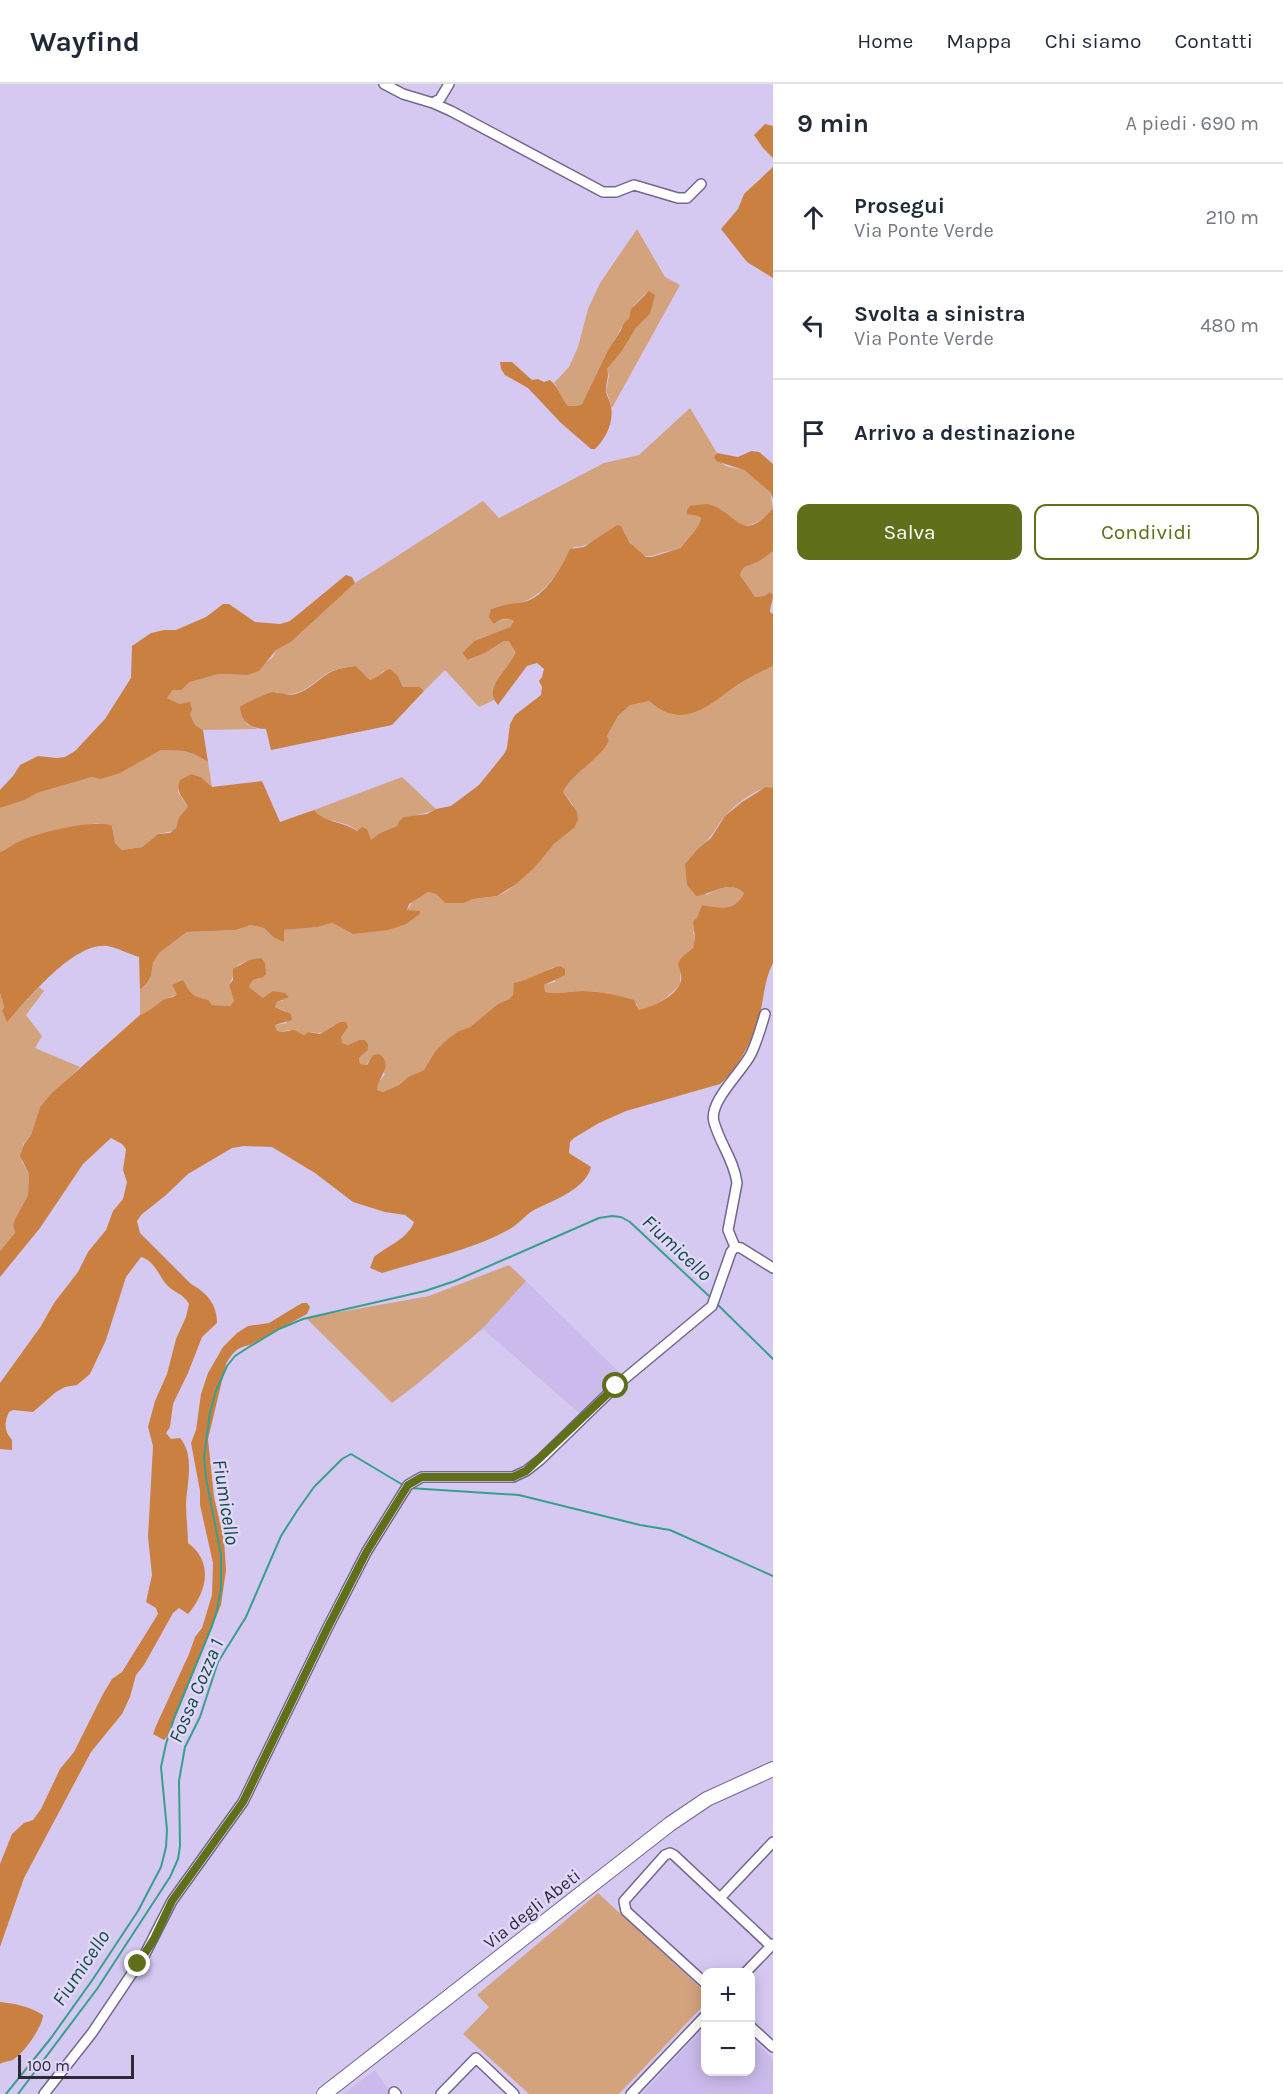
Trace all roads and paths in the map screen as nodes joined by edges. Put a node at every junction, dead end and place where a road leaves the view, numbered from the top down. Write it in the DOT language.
graph roads {
  1 [pos="384,84"];
  2 [pos="449,84"];
  3 [pos="433,103"];
  4 [pos="701,184"];
  5 [pos="765,1014"];
  6 [pos="735,1247"];
  7 [pos="773,1268"];
  8 [pos="773,1769"];
  9 [pos="773,1842"];
  10 [pos="720,1898"];
  11 [pos="772,1945"];
  12 [pos="750,1968"];
  13 [pos="701,1980"];
  14 [pos="701,2019"];
  15 [pos="755,2031"];
  16 [pos="773,2047"];
  17 [pos="44,2094"];
  18 [pos="324,2094"];
  19 [pos="441,2094"];
  20 [pos="514,2094"];
  21 [pos="631,2094"];
  1 -- 3 [label="street"];
  2 -- 3 [label="street"];
  3 -- 4 [label="street"];
  5 -- 6 [label="street"];
  6 -- 7 [label="street"];
  6 -- 17 [label="street"];
  8 -- 18 [label="street, Via degli Abeti"];
  9 -- 10 [label="street"];
  10 -- 11 [label="street"];
  10 -- 13 [label="street"];
  11 -- 12 [label="street"];
  14 -- 21 [label="street"];
  15 -- 16 [label="street"];
  19 -- 20 [label="street"];
}
